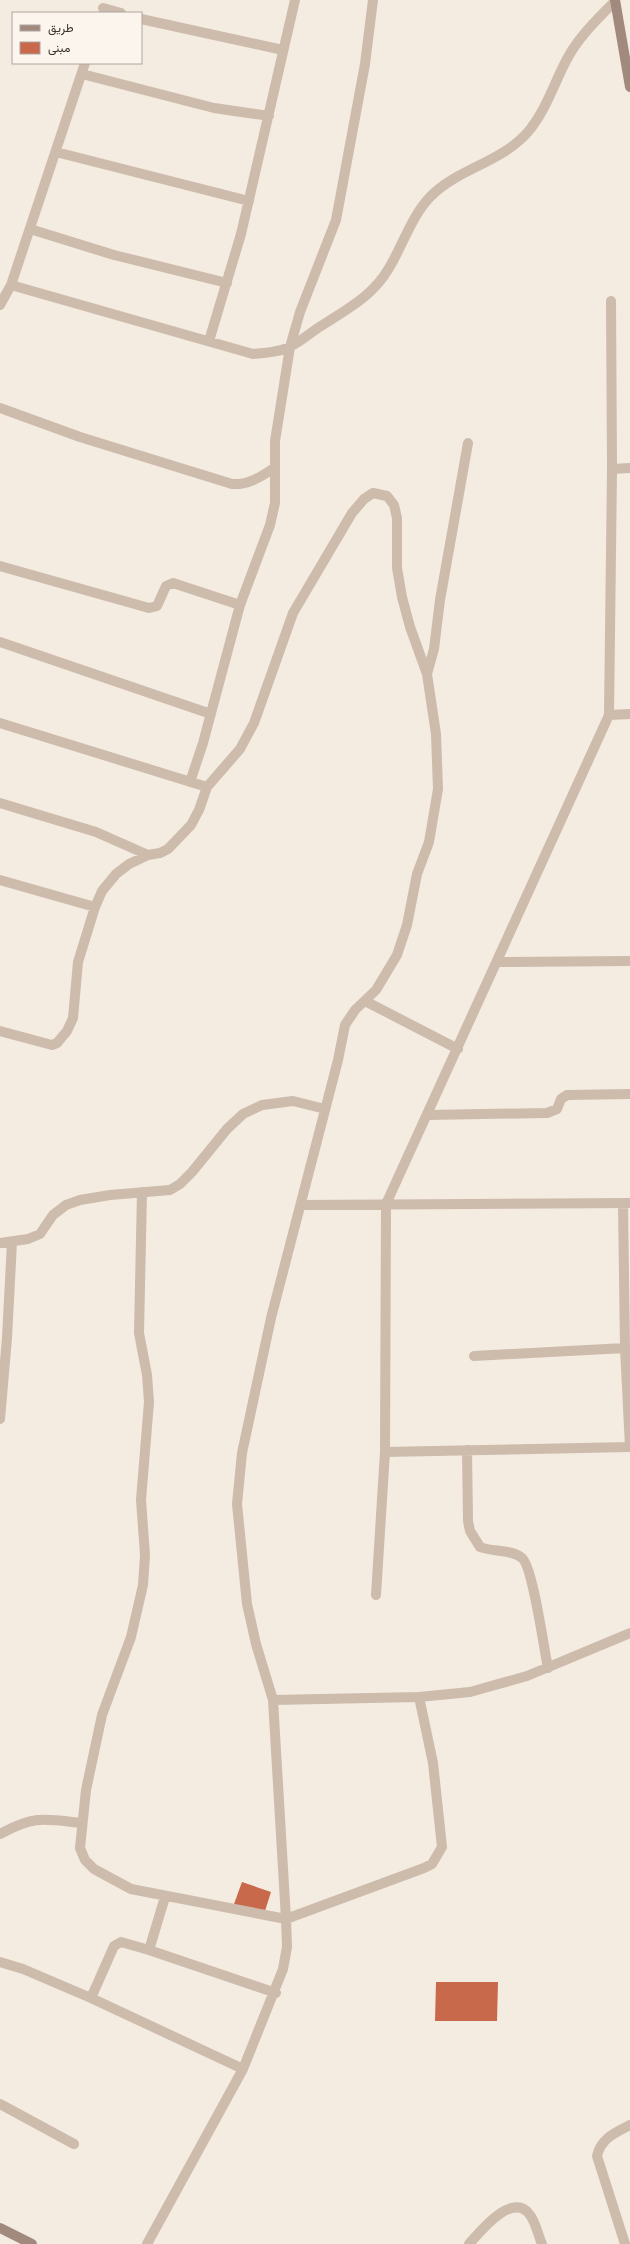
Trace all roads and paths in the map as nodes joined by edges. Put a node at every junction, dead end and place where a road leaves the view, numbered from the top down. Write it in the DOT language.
graph roads {
  1 [pos="295,0"];
  2 [pos="373,0"];
  3 [pos="615,1"];
  4 [pos="103,7"];
  5 [pos="118,12"];
  6 [pos="142,19"];
  7 [pos="283,50"];
  8 [pos="85,64"];
  9 [pos="82,74"];
  10 [pos="630,87"];
  11 [pos="268,116"];
  12 [pos="56,152"];
  13 [pos="249,201"];
  14 [pos="30,229"];
  15 [pos="227,282"];
  16 [pos="11,285"];
  17 [pos="611,302"];
  18 [pos="0,305"];
  19 [pos="209,341"];
  20 [pos="290,347"];
  21 [pos="0,408"];
  22 [pos="468,443"];
  23 [pos="274,468"];
  24 [pos="630,468"];
  25 [pos="612,469"];
  26 [pos="0,566"];
  27 [pos="240,605"];
  28 [pos="0,642"];
  29 [pos="427,674"];
  30 [pos="211,714"];
  31 [pos="630,714"];
  32 [pos="609,715"];
  33 [pos="0,723"];
  34 [pos="190,782"];
  35 [pos="207,787"];
  36 [pos="0,803"];
  37 [pos="148,855"];
  38 [pos="0,880"];
  39 [pos="95,907"];
  40 [pos="630,961"];
  41 [pos="498,962"];
  42 [pos="365,1001"];
  43 [pos="0,1031"];
  44 [pos="458,1049"];
  45 [pos="630,1094"];
  46 [pos="325,1109"];
  47 [pos="427,1114"];
  48 [pos="142,1192"];
  49 [pos="626,1203"];
  50 [pos="386,1204"];
  51 [pos="301,1205"];
  52 [pos="12,1242"];
  53 [pos="0,1244"];
  54 [pos="625,1348"];
  55 [pos="474,1356"];
  56 [pos="0,1419"];
  57 [pos="630,1447"];
  58 [pos="467,1450"];
  59 [pos="384,1452"];
  60 [pos="376,1595"];
  61 [pos="630,1633"];
  62 [pos="548,1668"];
  63 [pos="419,1697"];
  64 [pos="274,1700"];
  65 [pos="82,1823"];
  66 [pos="0,1834"];
  67 [pos="165,1896"];
  68 [pos="286,1919"];
  69 [pos="149,1950"];
  70 [pos="0,1962"];
  71 [pos="276,1993"];
  72 [pos="91,1998"];
  73 [pos="243,2069"];
  74 [pos="0,2104"];
  75 [pos="630,2125"];
  76 [pos="74,2144"];
  77 [pos="0,2228"];
  78 [pos="32,2244"];
  79 [pos="147,2244"];
  80 [pos="469,2244"];
  81 [pos="542,2244"];
  82 [pos="625,2244"];
  1 -- 7 [label="street"];
  2 -- 20 [label="street"];
  3 -- 10 [label="main road"];
  3 -- 20 [label="street"];
  4 -- 5 [label="street"];
  6 -- 7 [label="street"];
  7 -- 11 [label="street"];
  8 -- 9 [label="street"];
  9 -- 11 [label="street"];
  9 -- 12 [label="street"];
  11 -- 13 [label="street"];
  12 -- 13 [label="street"];
  12 -- 14 [label="street"];
  13 -- 15 [label="street"];
  14 -- 15 [label="street"];
  14 -- 16 [label="street"];
  15 -- 19 [label="street"];
  16 -- 18 [label="street"];
  16 -- 19 [label="street"];
  17 -- 25 [label="street"];
  19 -- 20 [label="street"];
  20 -- 23 [label="street"];
  21 -- 23 [label="street"];
  22 -- 29 [label="street"];
  23 -- 27 [label="street"];
  24 -- 25 [label="street"];
  25 -- 32 [label="street"];
  26 -- 27 [label="street"];
  27 -- 30 [label="street"];
  28 -- 30 [label="street"];
  29 -- 35 [label="street"];
  29 -- 42 [label="street"];
  30 -- 34 [label="street"];
  31 -- 32 [label="street"];
  32 -- 41 [label="street"];
  33 -- 34 [label="street"];
  34 -- 35 [label="street"];
  35 -- 37 [label="street"];
  36 -- 37 [label="street"];
  37 -- 39 [label="street"];
  38 -- 39 [label="street"];
  39 -- 43 [label="street"];
  40 -- 41 [label="street"];
  41 -- 44 [label="street"];
  42 -- 44 [label="street"];
  42 -- 46 [label="street"];
  44 -- 47 [label="street"];
  45 -- 47 [label="street"];
  46 -- 48 [label="street"];
  46 -- 51 [label="street"];
  47 -- 50 [label="street"];
  48 -- 52 [label="street"];
  48 -- 65 [label="street"];
  49 -- 50 [label="street"];
  49 -- 54 [label="street"];
  50 -- 51 [label="street"];
  50 -- 59 [label="street"];
  51 -- 64 [label="street"];
  52 -- 53 [label="street"];
  52 -- 56 [label="street"];
  54 -- 55 [label="street"];
  54 -- 57 [label="street"];
  57 -- 58 [label="street"];
  58 -- 59 [label="street"];
  58 -- 62 [label="street"];
  59 -- 60 [label="street"];
  61 -- 62 [label="street"];
  62 -- 63 [label="street"];
  63 -- 64 [label="street"];
  63 -- 68 [label="street"];
  64 -- 68 [label="street"];
  65 -- 66 [label="street"];
  65 -- 67 [label="street"];
  67 -- 68 [label="street"];
  67 -- 69 [label="street"];
  68 -- 71 [label="street"];
  69 -- 71 [label="street"];
  69 -- 72 [label="street"];
  70 -- 72 [label="street"];
  71 -- 73 [label="street"];
  72 -- 73 [label="street"];
  73 -- 79 [label="street"];
  74 -- 76 [label="street"];
  75 -- 82 [label="street"];
  77 -- 78 [label="main road"];
  80 -- 81 [label="street"];
}
